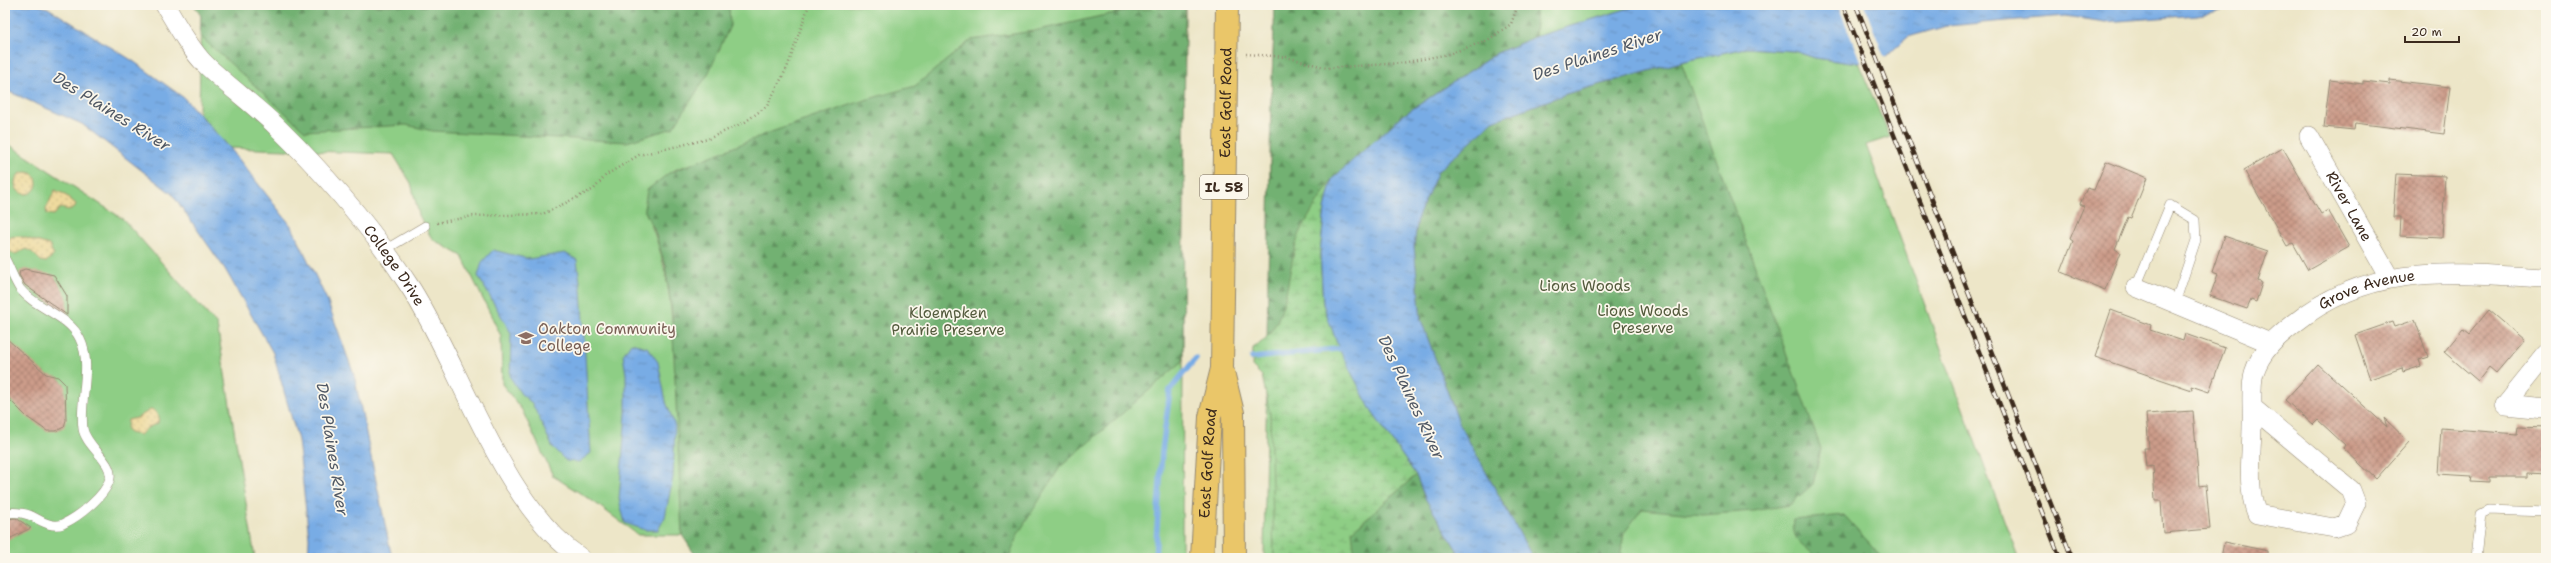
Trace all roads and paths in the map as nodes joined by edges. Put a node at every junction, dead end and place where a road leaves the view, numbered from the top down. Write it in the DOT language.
graph roads {
  1 [pos="165,5"];
  2 [pos="809,5"];
  3 [pos="1107,5"];
  4 [pos="1137,5"];
  5 [pos="1227,5"];
  6 [pos="1518,5"];
  7 [pos="1226,53"];
  8 [pos="2310,136"];
  9 [pos="425,226"];
  10 [pos="383,251"];
  11 [pos="5,259"];
  12 [pos="2389,277"];
  13 [pos="2546,278"];
  14 [pos="2136,287"];
  15 [pos="2175,303"];
  16 [pos="2270,343"];
  17 [pos="2546,354"];
  18 [pos="1222,369"];
  19 [pos="2253,408"];
  20 [pos="2546,408"];
  21 [pos="2546,512"];
  22 [pos="5,514"];
  23 [pos="581,558"];
  24 [pos="1202,558"];
  25 [pos="1234,558"];
  26 [pos="2476,558"];
  1 -- 10 [label="street, College Drive"];
  2 -- 9 [label="path"];
  3 -- 4 [label="path"];
  5 -- 7 [label="main road, East Golf Road / IL 58"];
  6 -- 7 [label="path"];
  7 -- 18 [label="main road, East Golf Road / IL 58"];
  8 -- 12 [label="street, River Lane"];
  9 -- 10 [label="lane"];
  10 -- 23 [label="street, College Drive"];
  11 -- 22 [label="lane"];
  12 -- 13 [label="street, Grove Avenue"];
  12 -- 16 [label="street, Grove Avenue"];
  14 -- 15 [label="street"];
  14 -- 15 [label="lane"];
  15 -- 16 [label="street"];
  16 -- 19 [label="street, Grove Avenue"];
  17 -- 20 [label="street"];
  18 -- 24 [label="main road, East Golf Road / IL 58"];
  18 -- 25 [label="main road, East Golf Road / IL 58"];
  19 -- 19 [label="street, Grove Avenue"];
  21 -- 26 [label="lane"];
}
